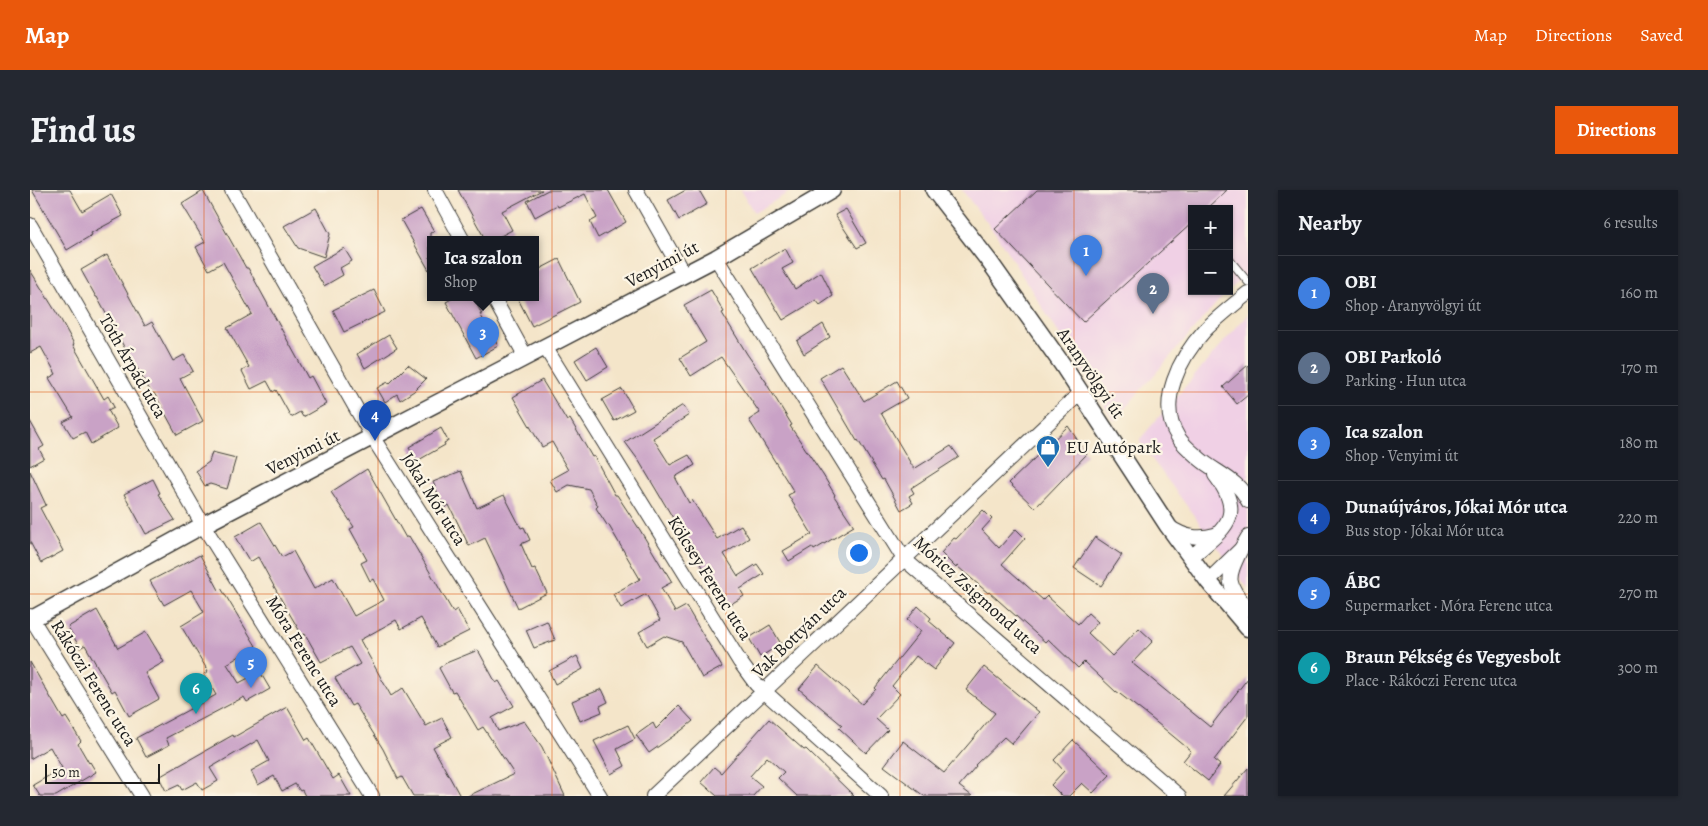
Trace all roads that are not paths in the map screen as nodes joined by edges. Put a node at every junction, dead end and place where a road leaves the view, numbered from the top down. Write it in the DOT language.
graph roads {
  1 [pos="232,190"];
  2 [pos="435,190"];
  3 [pos="636,190"];
  4 [pos="832,190"];
  5 [pos="934,190"];
  6 [pos="30,225"];
  7 [pos="460,236"];
  8 [pos="716,258"];
  9 [pos="1233,264"];
  10 [pos="684,275"];
  11 [pos="1248,282"];
  12 [pos="1248,293"];
  13 [pos="495,301"];
  14 [pos="545,347"];
  15 [pos="526,357"];
  16 [pos="1080,393"];
  17 [pos="373,438"];
  18 [pos="1207,465"];
  19 [pos="1248,500"];
  20 [pos="203,526"];
  21 [pos="1168,526"];
  22 [pos="1216,535"];
  23 [pos="1245,543"];
  24 [pos="1190,558"];
  25 [pos="904,559"];
  26 [pos="1208,581"];
  27 [pos="1248,609"];
  28 [pos="31,618"];
  29 [pos="1248,628"];
  30 [pos="764,692"];
  31 [pos="142,796"];
  32 [pos="372,796"];
  33 [pos="600,796"];
  34 [pos="653,796"];
  35 [pos="881,796"];
  36 [pos="1179,796"];
  1 -- 17 [label="street, Jókai Mór utca"];
  2 -- 7 [label="street"];
  3 -- 10 [label="street"];
  4 -- 8 [label="street, Venyimi út"];
  5 -- 16 [label="street, Aranyvölgyi út"];
  6 -- 20 [label="street, Tóth Árpád utca"];
  8 -- 10 [label="street, Venyimi út"];
  8 -- 25 [label="street, Móricz Zsigmond utca"];
  9 -- 11 [label="lane"];
  10 -- 14 [label="street, Venyimi út"];
  12 -- 18 [label="street"];
  13 -- 15 [label="street"];
  14 -- 15 [label="street, Venyimi út"];
  14 -- 30 [label="street, Kölcsey Ferenc utca"];
  15 -- 17 [label="street, Venyimi út"];
  16 -- 21 [label="street, Aranyvölgyi út"];
  16 -- 25 [label="street, Vak Bottyán utca"];
  17 -- 20 [label="street, Venyimi út"];
  17 -- 33 [label="street, Jókai Mór utca"];
  18 -- 19 [label="street"];
  18 -- 22 [label="street"];
  20 -- 28 [label="street, Venyimi út"];
  20 -- 32 [label="street, Móra Ferenc utca"];
  21 -- 22 [label="street"];
  21 -- 24 [label="street, Aranyvölgyi út"];
  22 -- 24 [label="street"];
  23 -- 26 [label="street"];
  23 -- 27 [label="street"];
  24 -- 26 [label="street, Aranyvölgyi út"];
  25 -- 30 [label="street, Vak Bottyán utca"];
  25 -- 36 [label="street, Móricz Zsigmond utca"];
  26 -- 29 [label="street, Aranyvölgyi út"];
  28 -- 31 [label="street, Rákóczi Ferenc utca"];
  30 -- 34 [label="street, Vak Bottyán utca"];
  30 -- 35 [label="street, Kölcsey Ferenc utca"];
}
